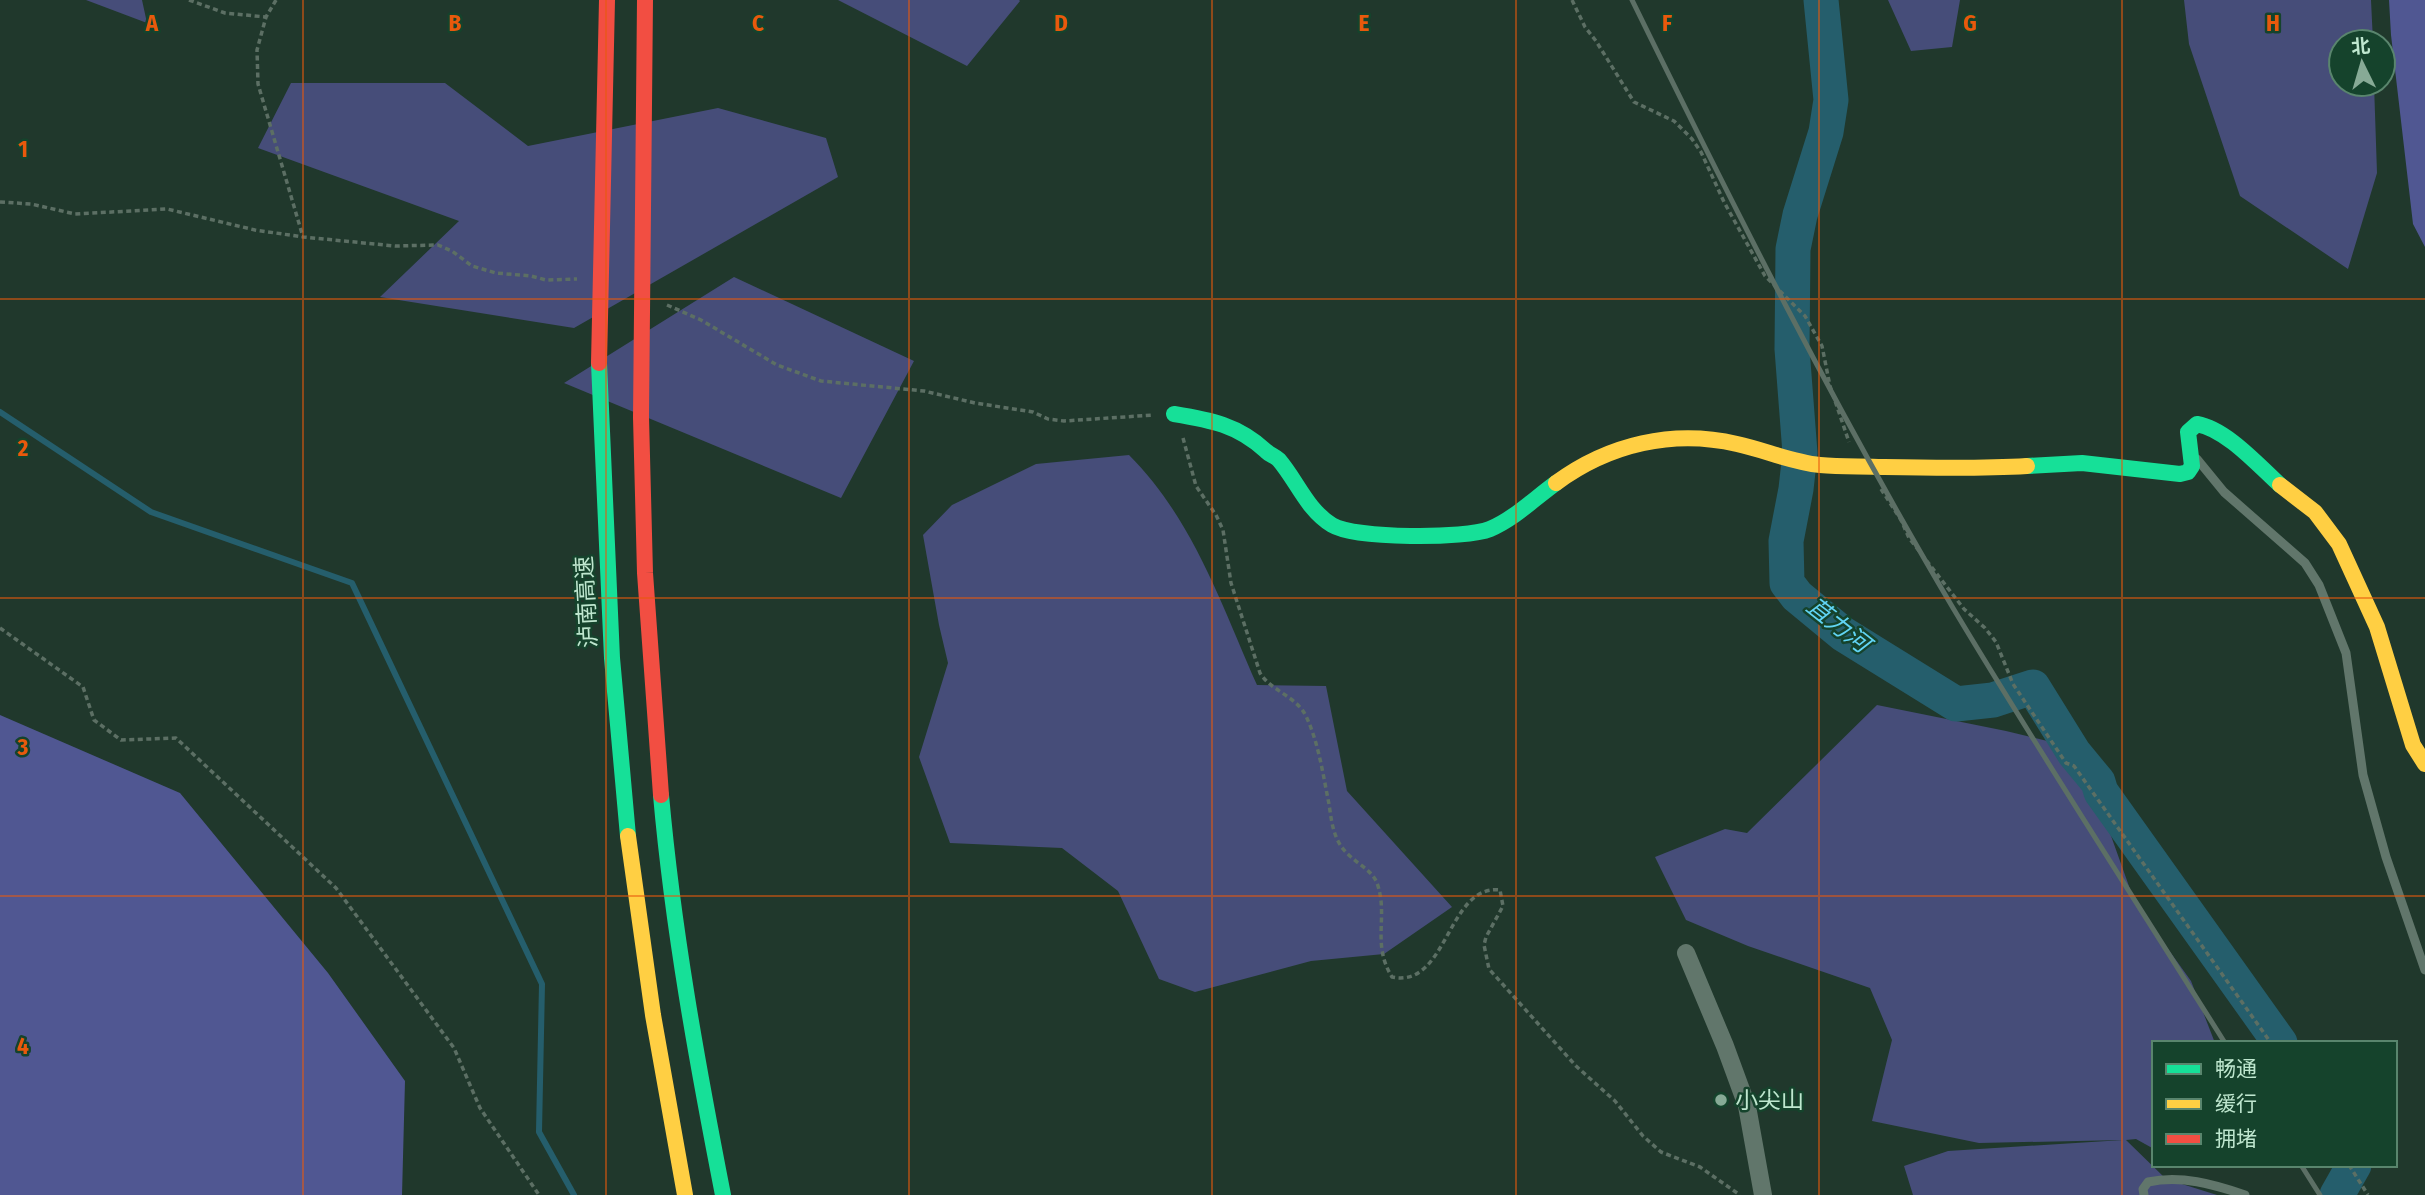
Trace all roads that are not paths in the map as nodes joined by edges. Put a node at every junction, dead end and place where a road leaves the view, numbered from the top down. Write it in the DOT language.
graph roads {
  1 [pos="607,0"];
  2 [pos="645,0"];
  3 [pos="1174,414"];
  4 [pos="2189,450"];
  5 [pos="2425,764"];
  6 [pos="1686,953"];
  7 [pos="2425,970"];
  8 [pos="685,1195"];
  9 [pos="723,1195"];
  10 [pos="1763,1195"];
  11 [pos="2144,1195"];
  12 [pos="2245,1195"];
  1 -- 8 [label="main road, 泸南高速, bridge"];
  2 -- 9 [label="main road, bridge"];
  3 -- 4 [label="main road"];
  4 -- 5 [label="main road"];
  4 -- 7 [label="lane"];
  6 -- 10 [label="street"];
  11 -- 12 [label="lane"];
}
